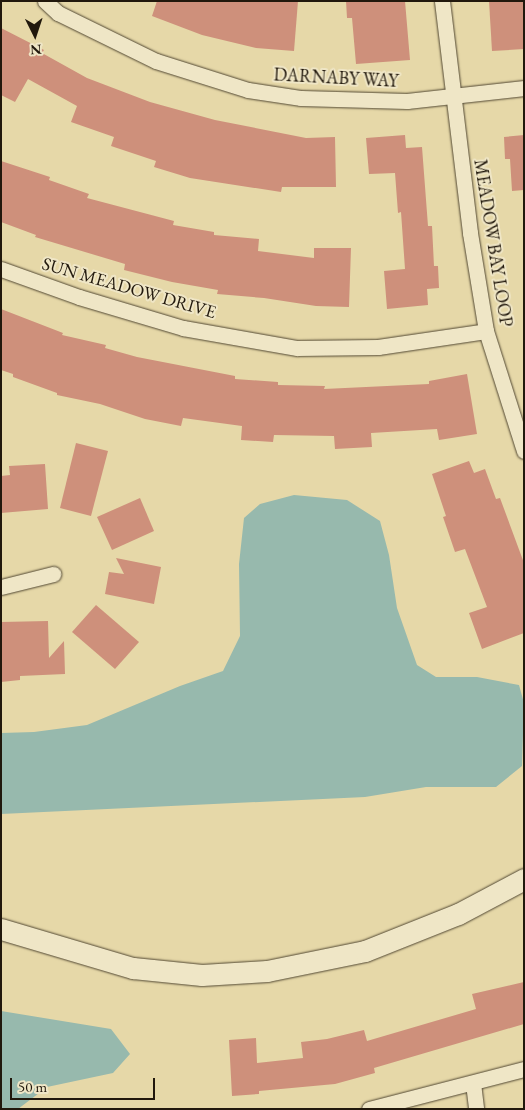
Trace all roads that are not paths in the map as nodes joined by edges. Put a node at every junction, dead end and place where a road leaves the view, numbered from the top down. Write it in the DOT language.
graph roads {
  1 [pos="45,1"];
  2 [pos="442,1"];
  3 [pos="524,88"];
  4 [pos="453,95"];
  5 [pos="1,269"];
  6 [pos="486,330"];
  7 [pos="524,451"];
  8 [pos="53,574"];
  9 [pos="1,587"];
  10 [pos="524,879"];
  11 [pos="1,929"];
  12 [pos="524,1069"];
  13 [pos="473,1083"];
  14 [pos="369,1109"];
  15 [pos="476,1109"];
  1 -- 4 [label="street, DARNABY WAY"];
  2 -- 4 [label="street, MEADOW BAY LOOP"];
  3 -- 4 [label="street, DARNABY WAY"];
  4 -- 6 [label="street, MEADOW BAY LOOP"];
  5 -- 6 [label="street, SUN MEADOW DRIVE"];
  6 -- 7 [label="street, MEADOW BAY LOOP"];
  8 -- 9 [label="street"];
  10 -- 11 [label="street"];
  12 -- 13 [label="street"];
  13 -- 14 [label="street"];
  13 -- 15 [label="street"];
}
